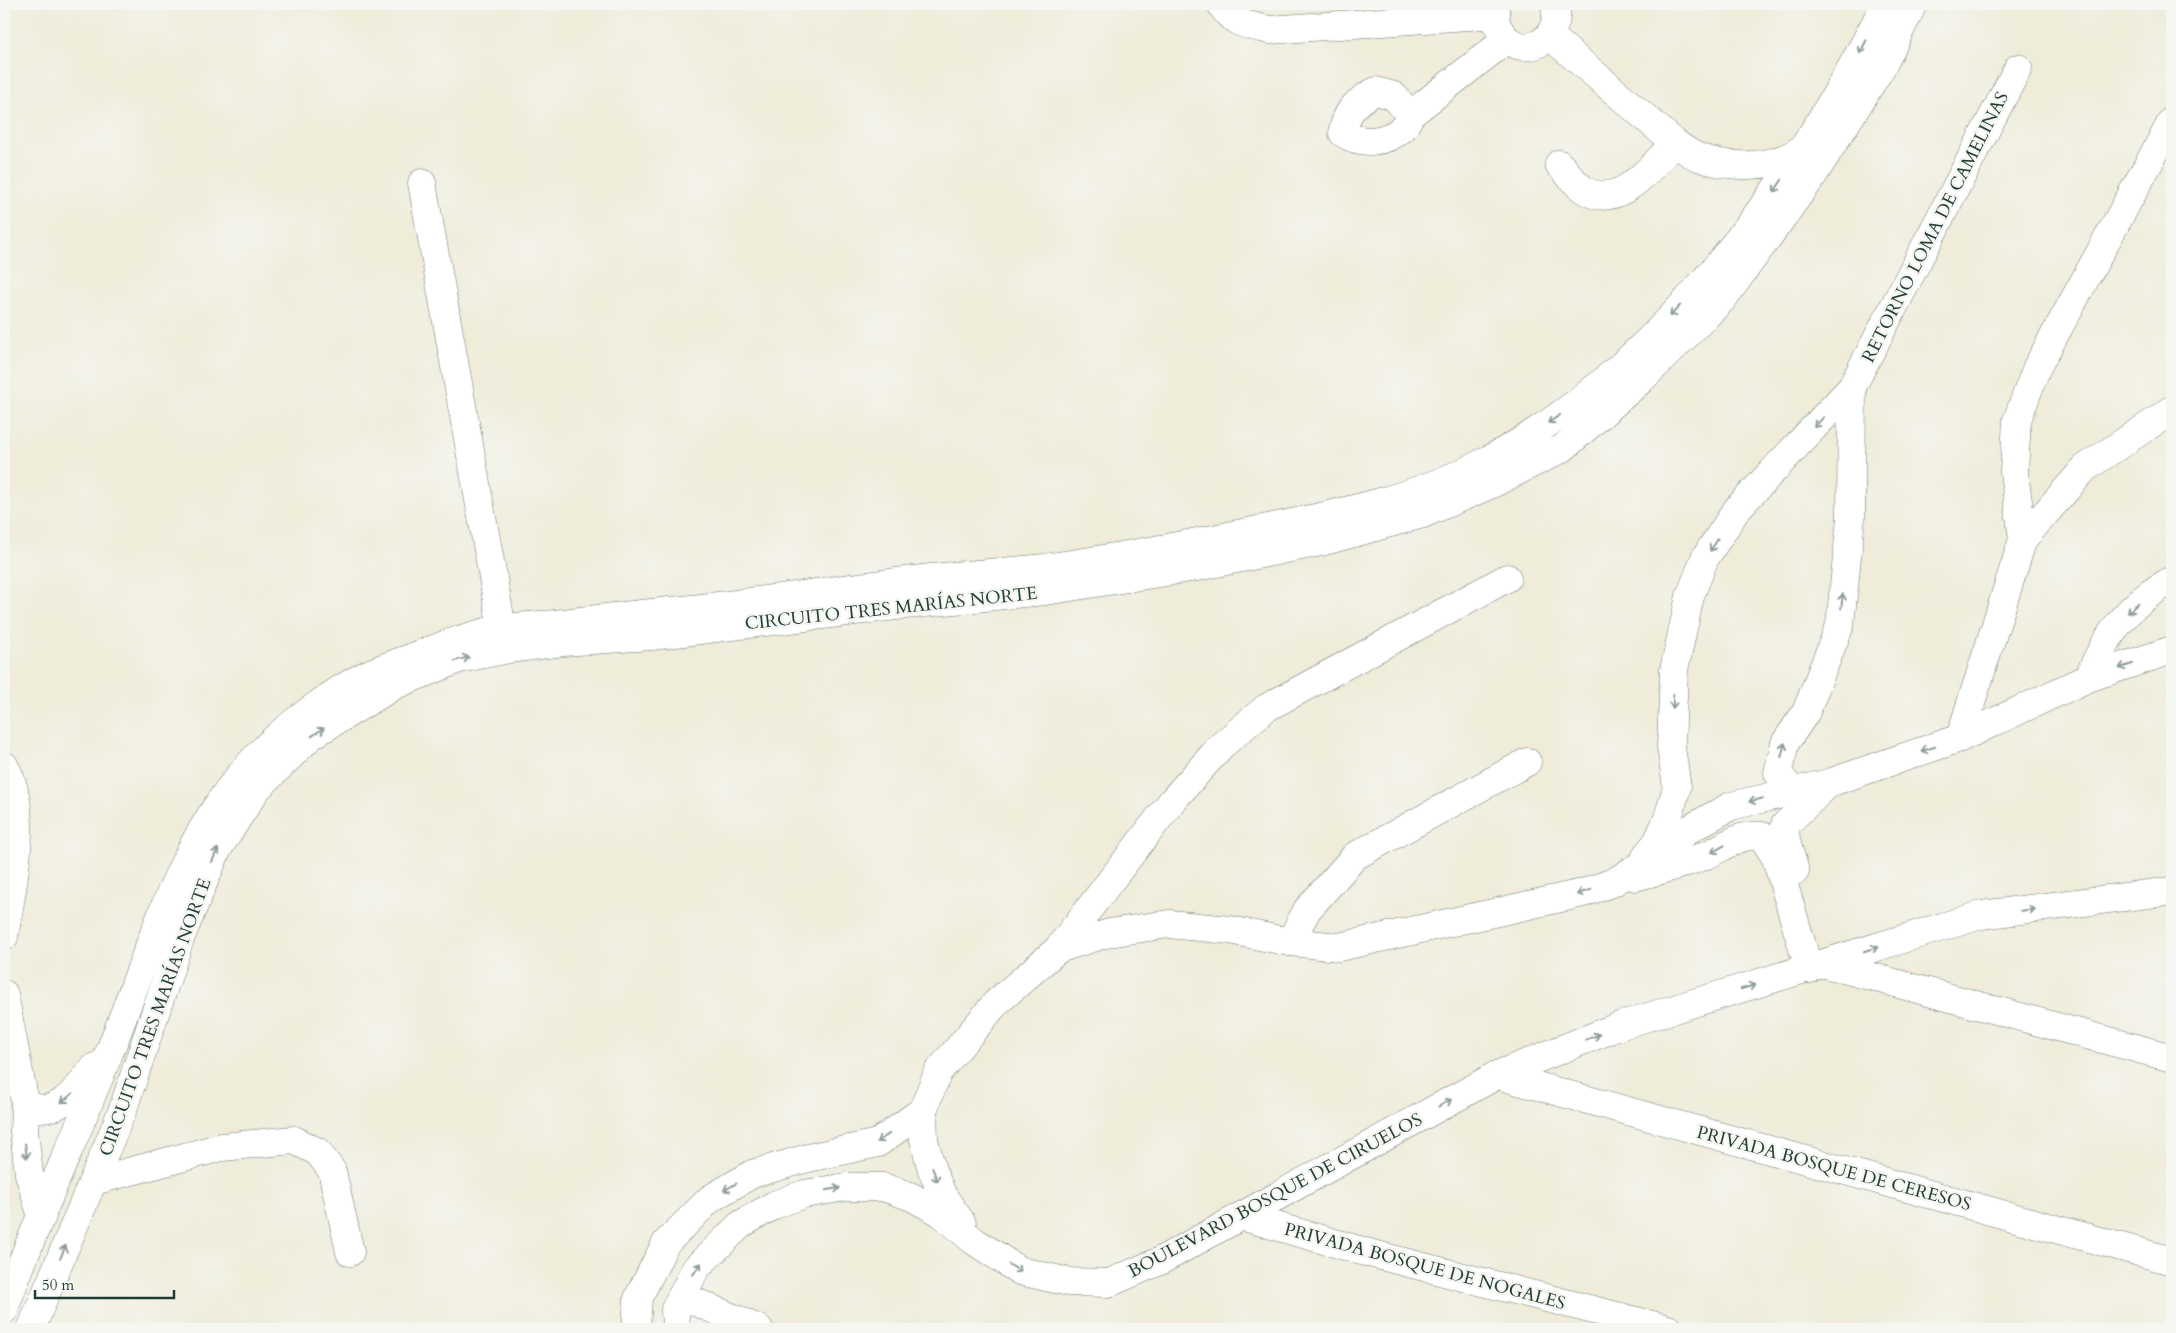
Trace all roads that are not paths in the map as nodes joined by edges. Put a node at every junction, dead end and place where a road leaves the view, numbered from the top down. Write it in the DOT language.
graph roads {
  1 [pos="1221,4"];
  2 [pos="1555,4"];
  3 [pos="1885,4"];
  4 [pos="1913,4"];
  5 [pos="1497,9"];
  6 [pos="1550,36"];
  7 [pos="1506,40"];
  8 [pos="2018,68"];
  9 [pos="1410,115"];
  10 [pos="2172,121"];
  11 [pos="1675,143"];
  12 [pos="1804,148"];
  13 [pos="1559,164"];
  14 [pos="422,182"];
  15 [pos="1852,387"];
  16 [pos="2172,410"];
  17 [pos="2023,539"];
  18 [pos="1507,578"];
  19 [pos="1045,579"];
  20 [pos="2172,580"];
  21 [pos="502,628"];
  22 [pos="2172,650"];
  23 [pos="2088,678"];
  24 [pos="364,689"];
  25 [pos="1960,738"];
  26 [pos="1527,762"];
  27 [pos="4,765"];
  28 [pos="1829,784"];
  29 [pos="1794,793"];
  30 [pos="1624,876"];
  31 [pos="2172,891"];
  32 [pos="4,937"];
  33 [pos="1290,942"];
  34 [pos="1058,949"];
  35 [pos="1817,966"];
  36 [pos="4,994"];
  37 [pos="111,1048"];
  38 [pos="2172,1058"];
  39 [pos="1497,1074"];
  40 [pos="25,1103"];
  41 [pos="923,1110"];
  42 [pos="94,1181"];
  43 [pos="1241,1216"];
  44 [pos="42,1217"];
  45 [pos="974,1241"];
  46 [pos="350,1252"];
  47 [pos="2172,1261"];
  48 [pos="682,1296"];
  49 [pos="4,1310"];
  50 [pos="31,1329"];
  51 [pos="636,1329"];
  52 [pos="676,1329"];
  53 [pos="758,1329"];
  54 [pos="1668,1329"];
  1 -- 5 [label="street"];
  2 -- 6 [label="street"];
  3 -- 12 [label="street, CIRCUITO TRES MARÍAS NORTE, one-way"];
  4 -- 19 [label="street, CIRCUITO TRES MARÍAS NORTE"];
  5 -- 7 [label="street"];
  6 -- 7 [label="street"];
  6 -- 11 [label="street"];
  7 -- 9 [label="street"];
  8 -- 15 [label="street, RETORNO LOMA DE CAMELINAS"];
  10 -- 17 [label="street"];
  11 -- 12 [label="street"];
  11 -- 13 [label="street"];
  12 -- 19 [label="street, CIRCUITO TRES MARÍAS NORTE, one-way"];
  14 -- 21 [label="street"];
  29 -- 15 [label="street, one-way"];
  15 -- 30 [label="street, one-way"];
  16 -- 17 [label="street"];
  17 -- 25 [label="street"];
  18 -- 34 [label="street"];
  19 -- 21 [label="street, CIRCUITO TRES MARÍAS NORTE"];
  24 -- 19 [label="street, CIRCUITO TRES MARÍAS NORTE, one-way"];
  20 -- 23 [label="street, one-way"];
  21 -- 24 [label="street, CIRCUITO TRES MARÍAS NORTE"];
  22 -- 23 [label="street, one-way"];
  23 -- 25 [label="street"];
  24 -- 37 [label="street, CIRCUITO TRES MARÍAS NORTE"];
  42 -- 24 [label="street, CIRCUITO TRES MARÍAS NORTE, one-way"];
  25 -- 28 [label="street, one-way"];
  26 -- 33 [label="street"];
  27 -- 32 [label="street"];
  28 -- 29 [label="street"];
  28 -- 35 [label="street"];
  29 -- 30 [label="street, one-way"];
  30 -- 33 [label="street, one-way"];
  35 -- 30 [label="street, one-way"];
  35 -- 31 [label="street, BOULEVARD BOSQUE DE CIRUELOS, one-way"];
  33 -- 34 [label="street"];
  34 -- 41 [label="street"];
  35 -- 38 [label="street"];
  39 -- 35 [label="street, BOULEVARD BOSQUE DE CIRUELOS, one-way"];
  36 -- 40 [label="street"];
  37 -- 40 [label="street, one-way"];
  37 -- 44 [label="street, CIRCUITO TRES MARÍAS NORTE"];
  43 -- 39 [label="street, BOULEVARD BOSQUE DE CIRUELOS, one-way"];
  39 -- 47 [label="street, PRIVADA BOSQUE DE CERESOS"];
  40 -- 44 [label="street, one-way"];
  41 -- 45 [label="street, one-way"];
  41 -- 51 [label="street, one-way"];
  42 -- 46 [label="street"];
  50 -- 42 [label="street, CIRCUITO TRES MARÍAS NORTE, one-way"];
  45 -- 43 [label="street, BOULEVARD BOSQUE DE CIRUELOS, one-way"];
  43 -- 54 [label="street, PRIVADA BOSQUE DE NOGALES"];
  44 -- 49 [label="street, CIRCUITO TRES MARÍAS NORTE"];
  48 -- 45 [label="street, BOULEVARD BOSQUE DE CIRUELOS, one-way"];
  48 -- 52 [label="street, BOULEVARD BOSQUE DE CIRUELOS"];
  48 -- 53 [label="street"];
}
